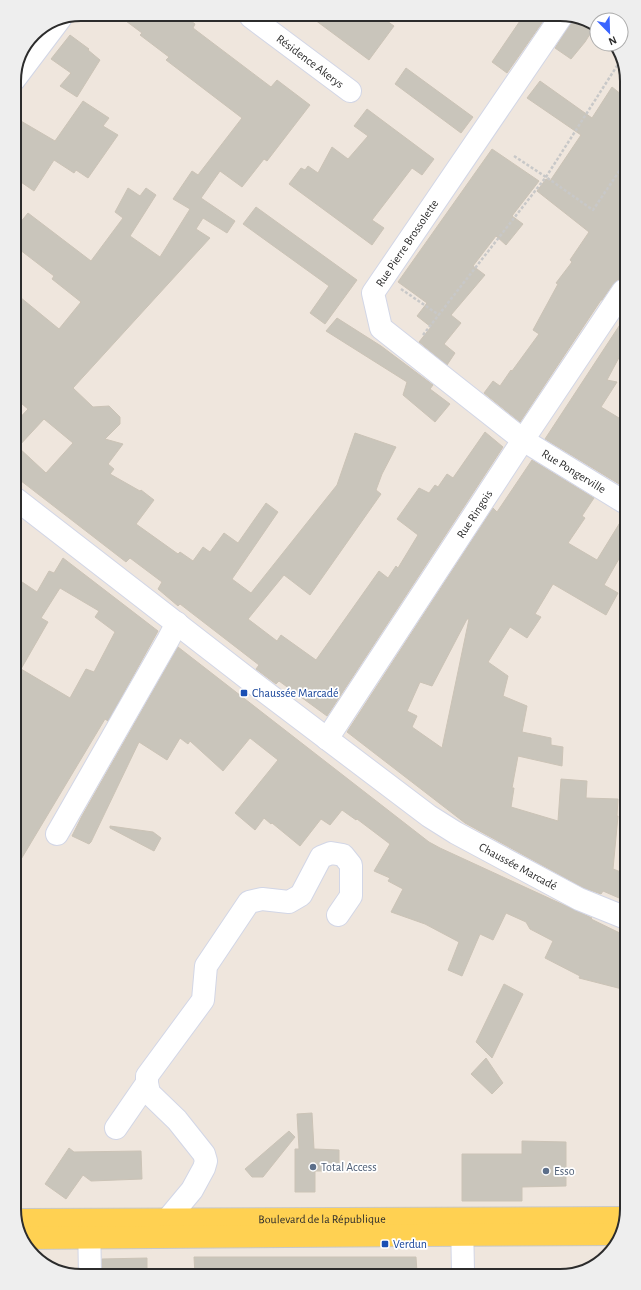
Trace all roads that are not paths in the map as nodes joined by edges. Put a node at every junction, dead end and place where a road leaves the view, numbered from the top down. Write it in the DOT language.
graph roads {
  1 [pos="256,21"];
  2 [pos="558,21"];
  3 [pos="53,29"];
  4 [pos="22,69"];
  5 [pos="350,91"];
  6 [pos="620,296"];
  7 [pos="524,440"];
  8 [pos="620,500"];
  9 [pos="21,503"];
  10 [pos="177,623"];
  11 [pos="327,739"];
  12 [pos="57,834"];
  13 [pos="338,915"];
  14 [pos="620,916"];
  15 [pos="147,1083"];
  16 [pos="116,1128"];
  17 [pos="619,1218"];
  18 [pos="22,1220"];
  19 [pos="167,1220"];
  20 [pos="462,1227"];
  21 [pos="89,1229"];
  22 [pos="615,1234"];
  23 [pos="28,1237"];
  24 [pos="145,1237"];
  25 [pos="90,1269"];
  26 [pos="463,1269"];
  1 -- 5 [label="street, Résidence Akerys"];
  2 -- 7 [label="street, Rue Pierre Brossolette"];
  3 -- 4 [label="street"];
  6 -- 7 [label="street, Rue Ringois"];
  7 -- 8 [label="street, Rue Pongerville"];
  7 -- 11 [label="street, Rue Ringois"];
  9 -- 10 [label="street, Chaussée Marcadé"];
  10 -- 11 [label="street, Chaussée Marcadé"];
  10 -- 12 [label="street"];
  11 -- 14 [label="street, Chaussée Marcadé"];
  13 -- 15 [label="street"];
  15 -- 16 [label="street"];
  15 -- 19 [label="street"];
  17 -- 20 [label="main road, Boulevard de la République"];
  18 -- 21 [label="main road, Boulevard de la République"];
  19 -- 20 [label="main road, Boulevard de la République"];
  19 -- 21 [label="main road, Boulevard de la République"];
  19 -- 24 [label="street"];
  20 -- 22 [label="main road, Boulevard de la République"];
  20 -- 24 [label="main road, Boulevard de la République"];
  20 -- 26 [label="street"];
  21 -- 23 [label="main road, Boulevard de la République"];
  21 -- 24 [label="main road, Boulevard de la République"];
  21 -- 25 [label="street"];
}
